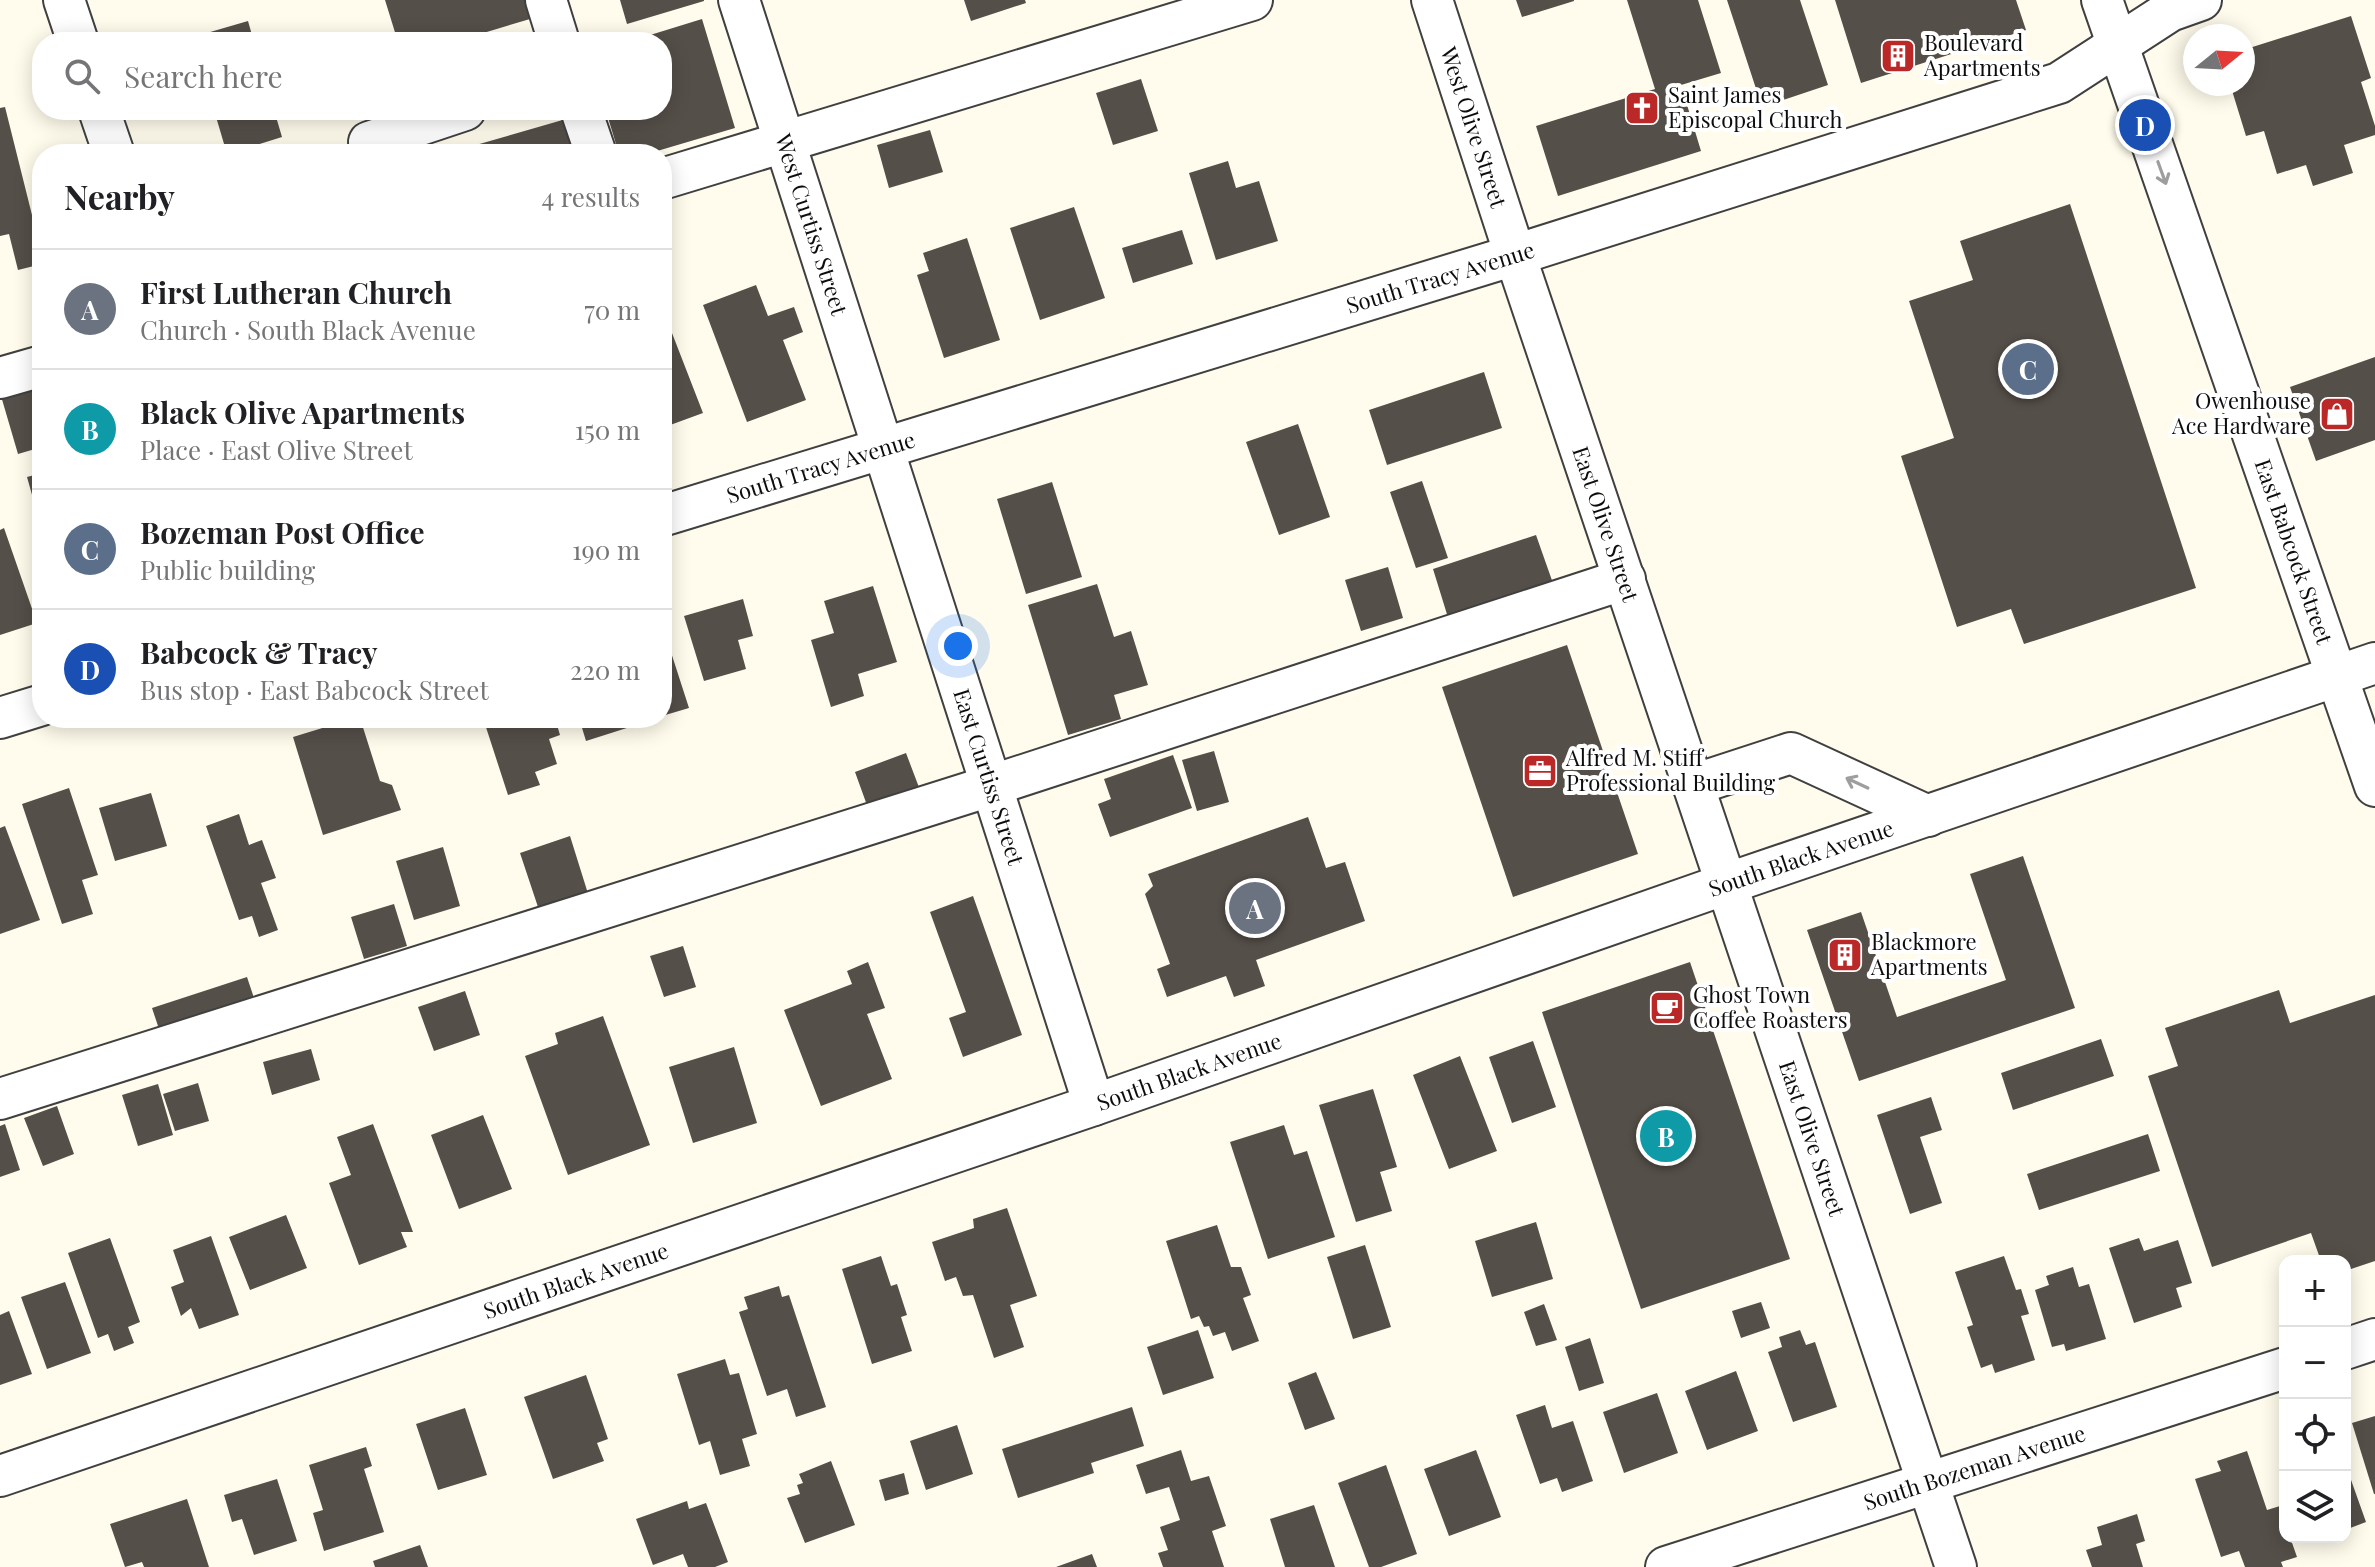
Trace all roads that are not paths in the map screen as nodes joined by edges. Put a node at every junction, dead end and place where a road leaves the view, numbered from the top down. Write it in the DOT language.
graph roads {
  1 [pos="64,0"];
  2 [pos="546,0"];
  3 [pos="739,0"];
  4 [pos="1252,0"];
  5 [pos="1432,0"];
  6 [pos="2102,0"];
  7 [pos="2201,0"];
  8 [pos="75,32"];
  9 [pos="556,32"];
  10 [pos="2117,47"];
  11 [pos="102,120"];
  12 [pos="435,120"];
  13 [pos="584,120"];
  14 [pos="785,142"];
  15 [pos="111,144"];
  16 [pos="370,144"];
  17 [pos="593,144"];
  18 [pos="672,176"];
  19 [pos="1515,255"];
  20 [pos="32,369"];
  21 [pos="0,378"];
  22 [pos="884,449"];
  23 [pos="672,513"];
  24 [pos="1625,579"];
  25 [pos="2357,670"];
  26 [pos="32,708"];
  27 [pos="0,718"];
  28 [pos="1693,785"];
  29 [pos="990,786"];
  30 [pos="2375,786"];
  31 [pos="1928,816"];
  32 [pos="1726,884"];
  33 [pos="0,1099"];
  34 [pos="1094,1105"];
  35 [pos="2375,1339"];
  36 [pos="2351,1347"];
  37 [pos="2279,1370"];
  38 [pos="0,1476"];
  39 [pos="1928,1483"];
  40 [pos="1666,1567"];
  41 [pos="1956,1567"];
  1 -- 8 [label="street"];
  2 -- 9 [label="street"];
  3 -- 14 [label="street, West Curtiss Street"];
  4 -- 14 [label="street"];
  5 -- 19 [label="street, West Olive Street"];
  6 -- 10 [label="street, East Babcock Street"];
  7 -- 10 [label="street, South Tracy Avenue"];
  10 -- 19 [label="street, South Tracy Avenue"];
  10 -- 25 [label="street, East Babcock Street, one-way"];
  11 -- 15 [label="street"];
  12 -- 16 [label="street"];
  13 -- 17 [label="street"];
  14 -- 18 [label="street"];
  14 -- 22 [label="street, West Curtiss Street"];
  19 -- 22 [label="street, South Tracy Avenue"];
  19 -- 24 [label="street, East Olive Street"];
  20 -- 21 [label="street"];
  22 -- 23 [label="street, South Tracy Avenue"];
  22 -- 29 [label="street, East Curtiss Street"];
  24 -- 28 [label="street, East Olive Street"];
  24 -- 29 [label="street"];
  25 -- 30 [label="street, East Babcock Street"];
  25 -- 31 [label="street, South Black Avenue"];
  26 -- 27 [label="street"];
  31 -- 28 [label="street, one-way"];
  28 -- 32 [label="street, East Olive Street"];
  29 -- 33 [label="street"];
  29 -- 34 [label="street, East Curtiss Street"];
  31 -- 32 [label="street, South Black Avenue"];
  32 -- 34 [label="street, South Black Avenue"];
  32 -- 39 [label="street, East Olive Street"];
  34 -- 38 [label="street, South Black Avenue"];
  35 -- 36 [label="street"];
  37 -- 39 [label="street, South Bozeman Avenue"];
  39 -- 40 [label="street, South Bozeman Avenue"];
  39 -- 41 [label="street, East Olive Street"];
}
